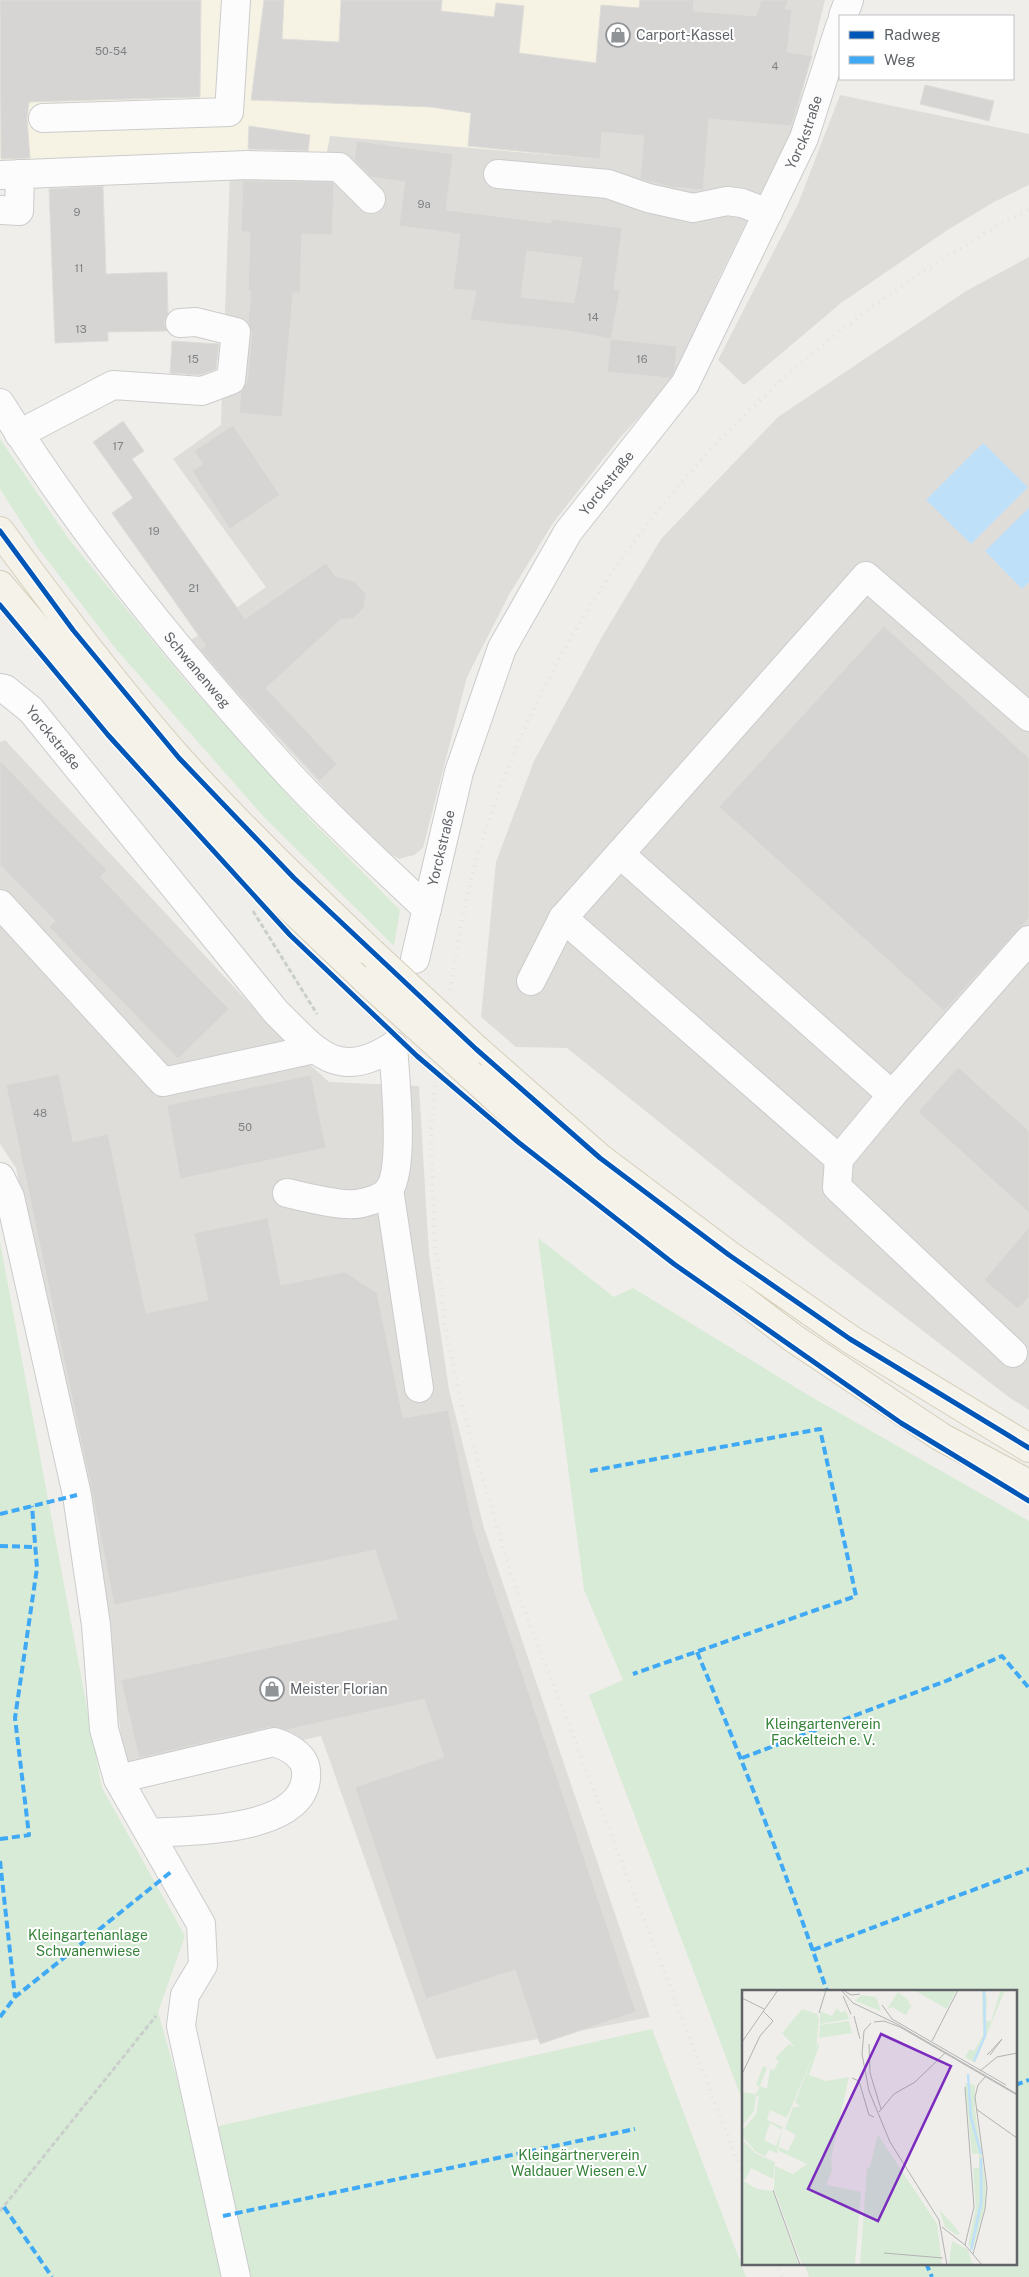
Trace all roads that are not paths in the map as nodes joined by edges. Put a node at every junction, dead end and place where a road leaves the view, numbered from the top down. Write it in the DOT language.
graph roads {
  1 [pos="236,0"];
  2 [pos="849,0"];
  3 [pos="844,15"];
  4 [pos="839,29"];
  5 [pos="43,118"];
  6 [pos="10,174"];
  7 [pos="498,174"];
  8 [pos="371,199"];
  9 [pos="0,210"];
  10 [pos="768,212"];
  11 [pos="180,323"];
  12 [pos="0,403"];
  13 [pos="19,434"];
  14 [pos="0,531"];
  15 [pos="0,585"];
  16 [pos="0,688"];
  17 [pos="1029,717"];
  18 [pos="620,854"];
  19 [pos="0,904"];
  20 [pos="427,909"];
  21 [pos="563,918"];
  22 [pos="1029,940"];
  23 [pos="415,959"];
  24 [pos="532,982"];
  25 [pos="314,1049"];
  26 [pos="892,1094"];
  27 [pos="839,1159"];
  28 [pos="0,1177"];
  29 [pos="389,1189"];
  30 [pos="287,1193"];
  31 [pos="1013,1353"];
  32 [pos="420,1388"];
  33 [pos="1029,1448"];
  34 [pos="1029,1484"];
  35 [pos="118,1779"];
  36 [pos="150,1833"];
  37 [pos="236,2277"];
  1 -- 5 [label="street"];
  2 -- 3 [label="street"];
  4 -- 10 [label="street, Yorckstraße"];
  6 -- 8 [label="street"];
  6 -- 9 [label="street"];
  7 -- 10 [label="street"];
  10 -- 20 [label="street, Yorckstraße"];
  11 -- 13 [label="street"];
  12 -- 13 [label="street, Schwanenweg"];
  13 -- 20 [label="street, Schwanenweg"];
  14 -- 33 [label="main road, bridge"];
  15 -- 34 [label="main road, bridge"];
  16 -- 25 [label="street, Yorckstraße"];
  17 -- 18 [label="street"];
  18 -- 21 [label="street"];
  18 -- 26 [label="street"];
  19 -- 25 [label="street"];
  20 -- 23 [label="street, Yorckstraße"];
  21 -- 24 [label="street"];
  21 -- 27 [label="street"];
  22 -- 26 [label="street"];
  25 -- 29 [label="street, Yorckstraße"];
  26 -- 27 [label="street"];
  27 -- 31 [label="street"];
  28 -- 35 [label="street"];
  29 -- 30 [label="street"];
  29 -- 32 [label="street"];
  35 -- 36 [label="street"];
  35 -- 36 [label="street"];
  36 -- 37 [label="street"];
}
